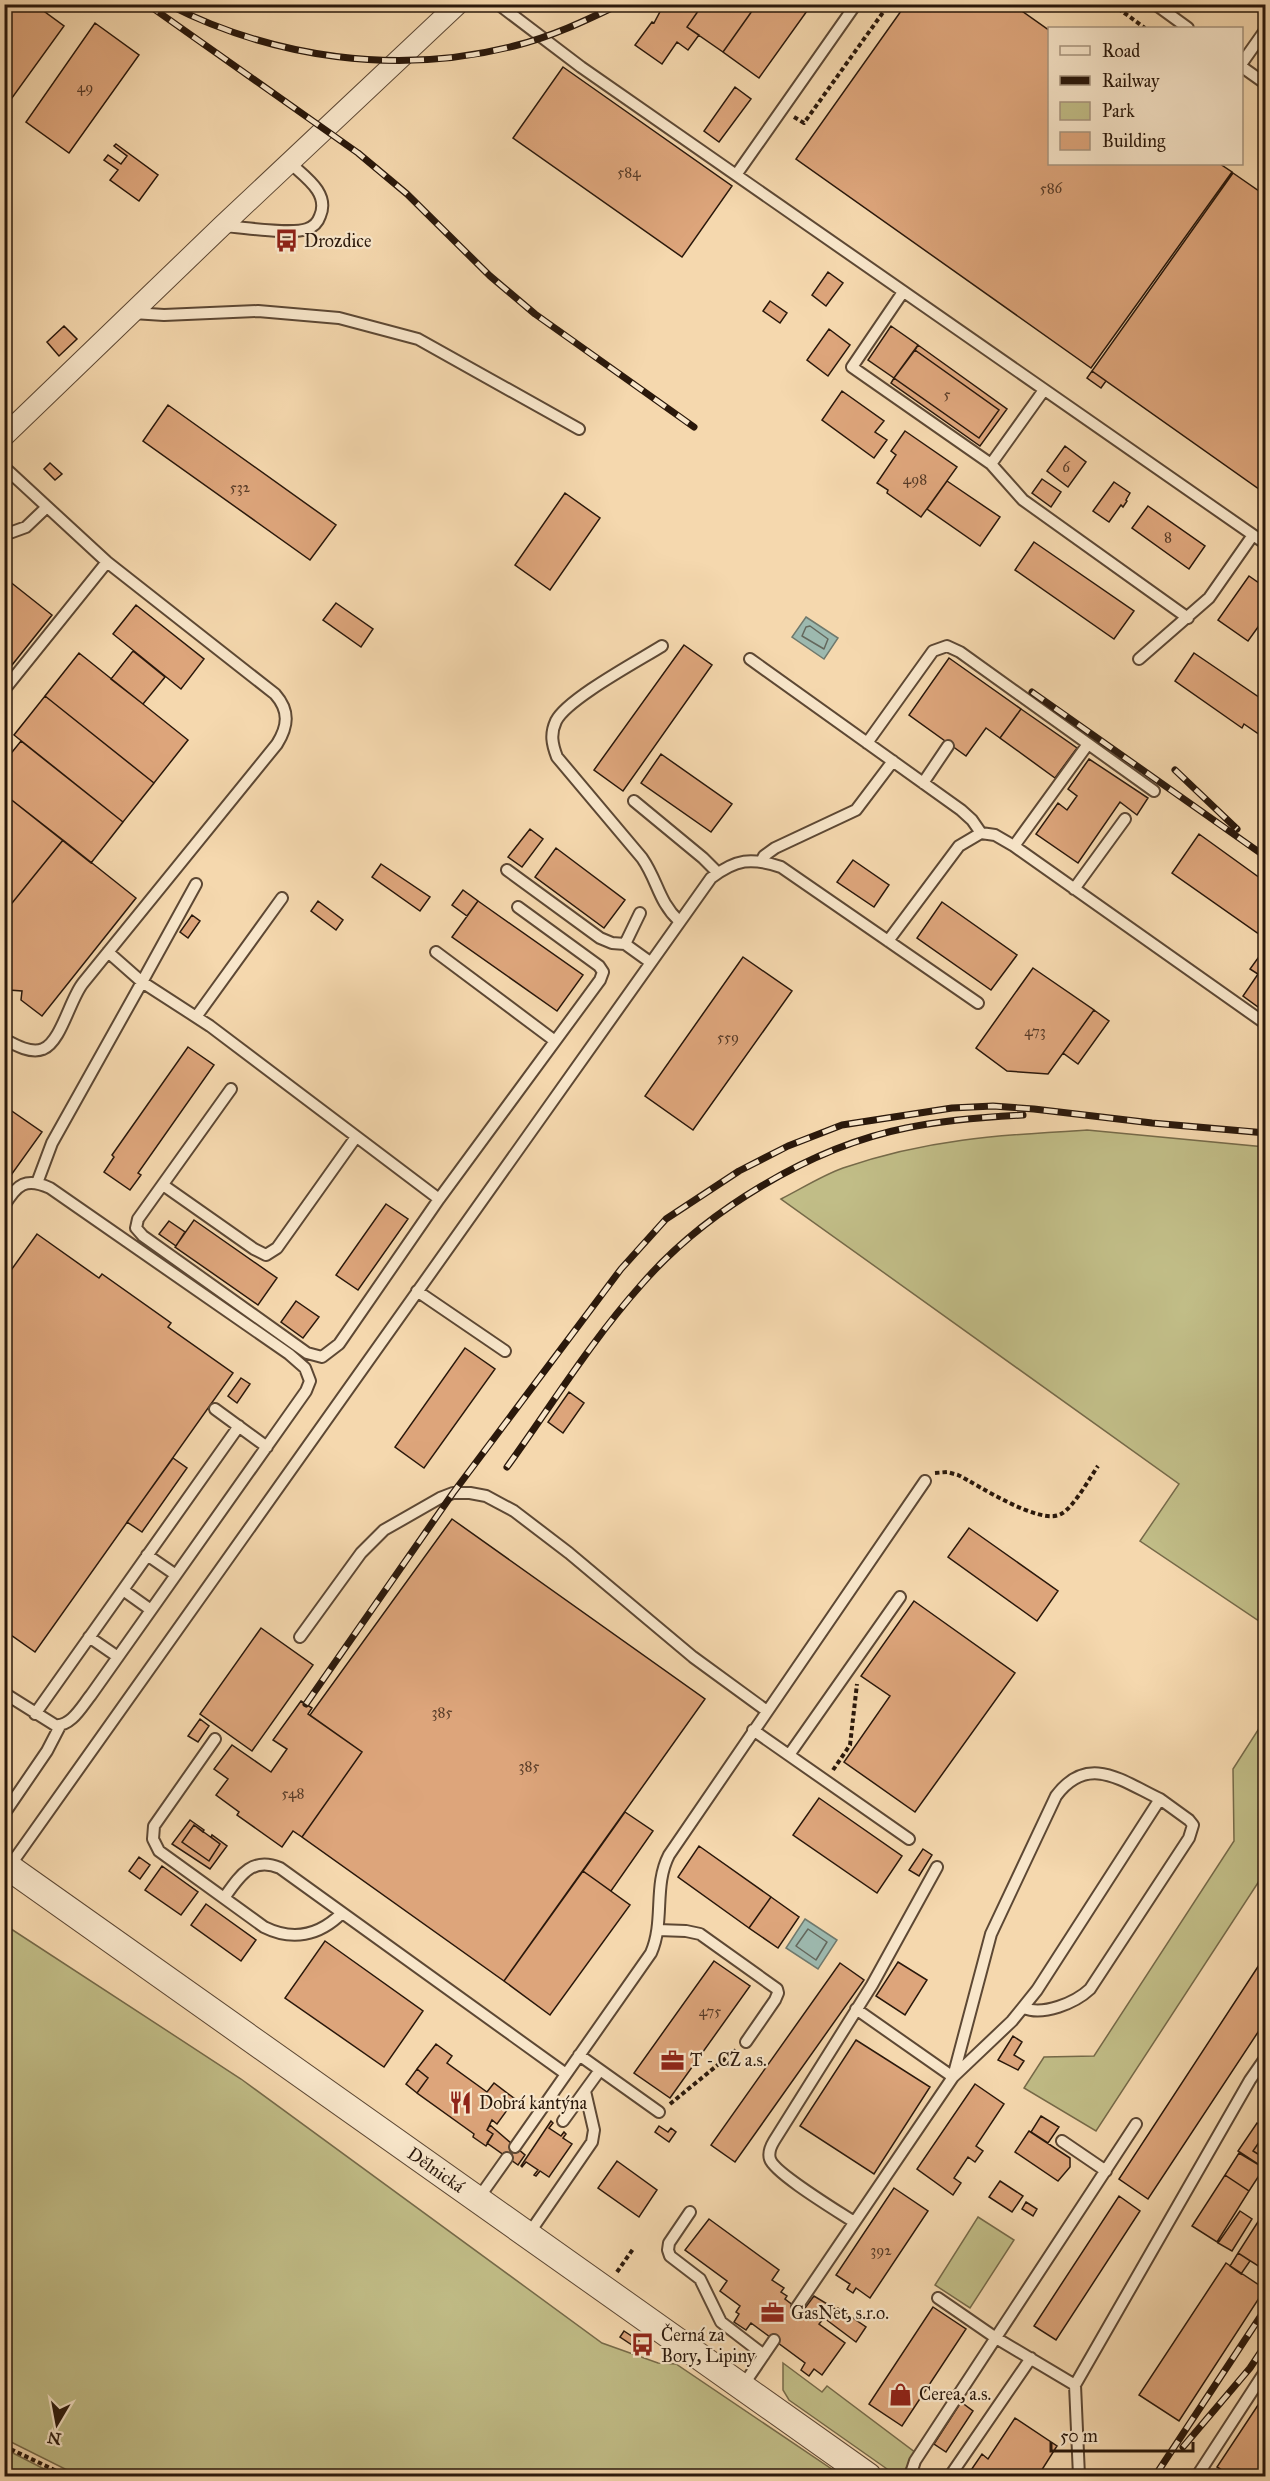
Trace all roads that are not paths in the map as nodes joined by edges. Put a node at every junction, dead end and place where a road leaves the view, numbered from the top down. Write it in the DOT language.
graph roads {
  1 [pos="458,4"];
  2 [pos="498,4"];
  3 [pos="856,4"];
  4 [pos="1159,6"];
  5 [pos="1187,27"];
  6 [pos="1266,29"];
  7 [pos="1243,64"];
  8 [pos="1243,66"];
  9 [pos="1266,84"];
  10 [pos="290,163"];
  11 [pos="735,175"];
  12 [pos="222,226"];
  13 [pos="903,292"];
  14 [pos="132,313"];
  15 [pos="1044,390"];
  16 [pos="579,429"];
  17 [pos="4,436"];
  18 [pos="991,464"];
  19 [pos="4,467"];
  20 [pos="47,507"];
  21 [pos="4,535"];
  22 [pos="1252,535"];
  23 [pos="1266,544"];
  24 [pos="107,561"];
  25 [pos="1188,618"];
  26 [pos="662,646"];
  27 [pos="750,659"];
  28 [pos="1139,659"];
  29 [pos="4,690"];
  30 [pos="867,743"];
  31 [pos="1088,744"];
  32 [pos="948,746"];
  33 [pos="893,762"];
  34 [pos="923,783"];
  35 [pos="1154,791"];
  36 [pos="634,801"];
  37 [pos="1125,819"];
  38 [pos="981,833"];
  39 [pos="1014,846"];
  40 [pos="761,862"];
  41 [pos="507,870"];
  42 [pos="718,873"];
  43 [pos="196,884"];
  44 [pos="1074,889"];
  45 [pos="282,898"];
  46 [pos="518,907"];
  47 [pos="640,913"];
  48 [pos="679,921"];
  49 [pos="888,941"];
  50 [pos="625,944"];
  51 [pos="108,952"];
  52 [pos="436,952"];
  53 [pos="650,962"];
  54 [pos="142,982"];
  55 [pos="978,1003"];
  56 [pos="196,1017"];
  57 [pos="1266,1024"];
  58 [pos="4,1039"];
  59 [pos="555,1041"];
  60 [pos="231,1089"];
  61 [pos="356,1137"];
  62 [pos="37,1183"];
  63 [pos="163,1185"];
  64 [pos="439,1199"];
  65 [pos="4,1206"];
  66 [pos="417,1291"];
  67 [pos="505,1351"];
  68 [pos="215,1409"];
  69 [pos="239,1426"];
  70 [pos="267,1447"];
  71 [pos="925,1481"];
  72 [pos="147,1555"];
  73 [pos="176,1575"];
  74 [pos="123,1590"];
  75 [pos="900,1597"];
  76 [pos="151,1610"];
  77 [pos="89,1637"];
  78 [pos="300,1637"];
  79 [pos="118,1657"];
  80 [pos="4,1693"];
  81 [pos="767,1711"];
  82 [pos="34,1714"];
  83 [pos="60,1726"];
  84 [pos="753,1730"];
  85 [pos="215,1739"];
  86 [pos="789,1755"];
  87 [pos="1160,1799"];
  88 [pos="4,1814"];
  89 [pos="909,1839"];
  90 [pos="7,1865"];
  91 [pos="937,1867"];
  92 [pos="224,1898"];
  93 [pos="342,1913"];
  94 [pos="658,1929"];
  95 [pos="1024,2008"];
  96 [pos="856,2009"];
  97 [pos="746,2042"];
  98 [pos="579,2055"];
  99 [pos="1266,2057"];
  100 [pos="600,2070"];
  101 [pos="566,2074"];
  102 [pos="953,2077"];
  103 [pos="585,2091"];
  104 [pos="659,2112"];
  105 [pos="563,2121"];
  106 [pos="1136,2124"];
  107 [pos="1062,2141"];
  108 [pos="515,2147"];
  109 [pos="507,2158"];
  110 [pos="1106,2171"];
  111 [pos="478,2200"];
  112 [pos="690,2212"];
  113 [pos="854,2222"];
  114 [pos="528,2235"];
  115 [pos="938,2298"];
  116 [pos="797,2307"];
  117 [pos="996,2338"];
  118 [pos="774,2340"];
  119 [pos="764,2355"];
  120 [pos="1031,2358"];
  121 [pos="1266,2370"];
  122 [pos="1075,2385"];
  123 [pos="742,2387"];
  124 [pos="868,2476"];
  125 [pos="910,2476"];
  126 [pos="950,2476"];
  127 [pos="1079,2476"];
  128 [pos="1197,2476"];
  1 -- 10 [label="street"];
  2 -- 11 [label="lane"];
  3 -- 11 [label="lane"];
  4 -- 5 [label="lane"];
  6 -- 7 [label="lane"];
  8 -- 9 [label="lane"];
  10 -- 12 [label="street"];
  10 -- 12 [label="lane"];
  11 -- 13 [label="lane"];
  12 -- 14 [label="street"];
  13 -- 15 [label="lane"];
  13 -- 18 [label="lane"];
  14 -- 16 [label="lane"];
  14 -- 17 [label="street"];
  15 -- 18 [label="lane"];
  15 -- 22 [label="lane"];
  18 -- 25 [label="lane"];
  19 -- 20 [label="lane"];
  20 -- 21 [label="lane"];
  20 -- 24 [label="lane"];
  22 -- 23 [label="lane"];
  22 -- 25 [label="lane"];
  24 -- 29 [label="lane"];
  24 -- 51 [label="lane"];
  25 -- 28 [label="lane"];
  26 -- 48 [label="lane"];
  27 -- 30 [label="lane"];
  30 -- 31 [label="lane"];
  30 -- 33 [label="lane"];
  31 -- 35 [label="lane"];
  31 -- 39 [label="lane"];
  32 -- 34 [label="lane"];
  33 -- 34 [label="lane"];
  33 -- 40 [label="lane"];
  34 -- 38 [label="lane"];
  36 -- 42 [label="lane"];
  37 -- 44 [label="lane"];
  38 -- 39 [label="lane"];
  38 -- 49 [label="lane"];
  39 -- 44 [label="lane"];
  40 -- 42 [label="lane"];
  40 -- 49 [label="lane"];
  41 -- 50 [label="lane"];
  42 -- 48 [label="lane"];
  43 -- 54 [label="lane"];
  44 -- 57 [label="lane"];
  45 -- 56 [label="lane"];
  46 -- 59 [label="lane"];
  47 -- 50 [label="lane"];
  48 -- 53 [label="lane"];
  49 -- 55 [label="lane"];
  50 -- 53 [label="lane"];
  51 -- 54 [label="lane"];
  51 -- 58 [label="lane"];
  52 -- 59 [label="lane"];
  53 -- 66 [label="lane"];
  54 -- 56 [label="lane"];
  54 -- 62 [label="lane"];
  56 -- 61 [label="lane"];
  59 -- 64 [label="lane"];
  60 -- 63 [label="lane"];
  61 -- 63 [label="lane"];
  61 -- 64 [label="lane"];
  62 -- 65 [label="lane"];
  62 -- 70 [label="lane"];
  63 -- 64 [label="lane"];
  66 -- 67 [label="lane"];
  66 -- 90 [label="lane"];
  68 -- 69 [label="lane"];
  69 -- 70 [label="lane"];
  69 -- 72 [label="lane"];
  70 -- 73 [label="lane"];
  71 -- 81 [label="lane"];
  72 -- 73 [label="lane"];
  72 -- 74 [label="lane"];
  73 -- 76 [label="lane"];
  74 -- 76 [label="lane"];
  74 -- 77 [label="lane"];
  75 -- 86 [label="lane"];
  76 -- 79 [label="lane"];
  77 -- 79 [label="lane"];
  77 -- 82 [label="lane"];
  78 -- 81 [label="lane"];
  79 -- 83 [label="lane"];
  80 -- 82 [label="lane"];
  81 -- 84 [label="lane"];
  82 -- 83 [label="lane"];
  83 -- 88 [label="lane"];
  84 -- 86 [label="lane"];
  84 -- 94 [label="lane"];
  85 -- 92 [label="lane"];
  86 -- 89 [label="lane"];
  87 -- 95 [label="lane"];
  87 -- 95 [label="lane"];
  87 -- 102 [label="lane"];
  90 -- 111 [label="street, Dělnická"];
  91 -- 96 [label="lane"];
  92 -- 93 [label="lane"];
  92 -- 93 [label="lane"];
  93 -- 101 [label="lane"];
  94 -- 97 [label="lane"];
  94 -- 98 [label="lane"];
  95 -- 102 [label="lane"];
  96 -- 102 [label="lane"];
  96 -- 113 [label="lane"];
  98 -- 100 [label="lane"];
  98 -- 101 [label="lane"];
  99 -- 122 [label="lane"];
  100 -- 103 [label="lane"];
  100 -- 104 [label="lane"];
  101 -- 108 [label="lane"];
  102 -- 113 [label="lane"];
  103 -- 105 [label="lane"];
  103 -- 114 [label="lane"];
  106 -- 110 [label="lane"];
  107 -- 110 [label="lane"];
  109 -- 111 [label="lane"];
  110 -- 117 [label="lane"];
  111 -- 114 [label="street, Dělnická"];
  112 -- 119 [label="lane"];
  113 -- 116 [label="lane"];
  114 -- 123 [label="street, Dělnická"];
  115 -- 117 [label="lane"];
  117 -- 120 [label="lane"];
  117 -- 125 [label="lane"];
  118 -- 119 [label="lane"];
  119 -- 123 [label="lane"];
  120 -- 122 [label="lane"];
  120 -- 126 [label="lane"];
  121 -- 128 [label="lane"];
  122 -- 127 [label="lane"];
  123 -- 124 [label="street, Dělnická"];
}
